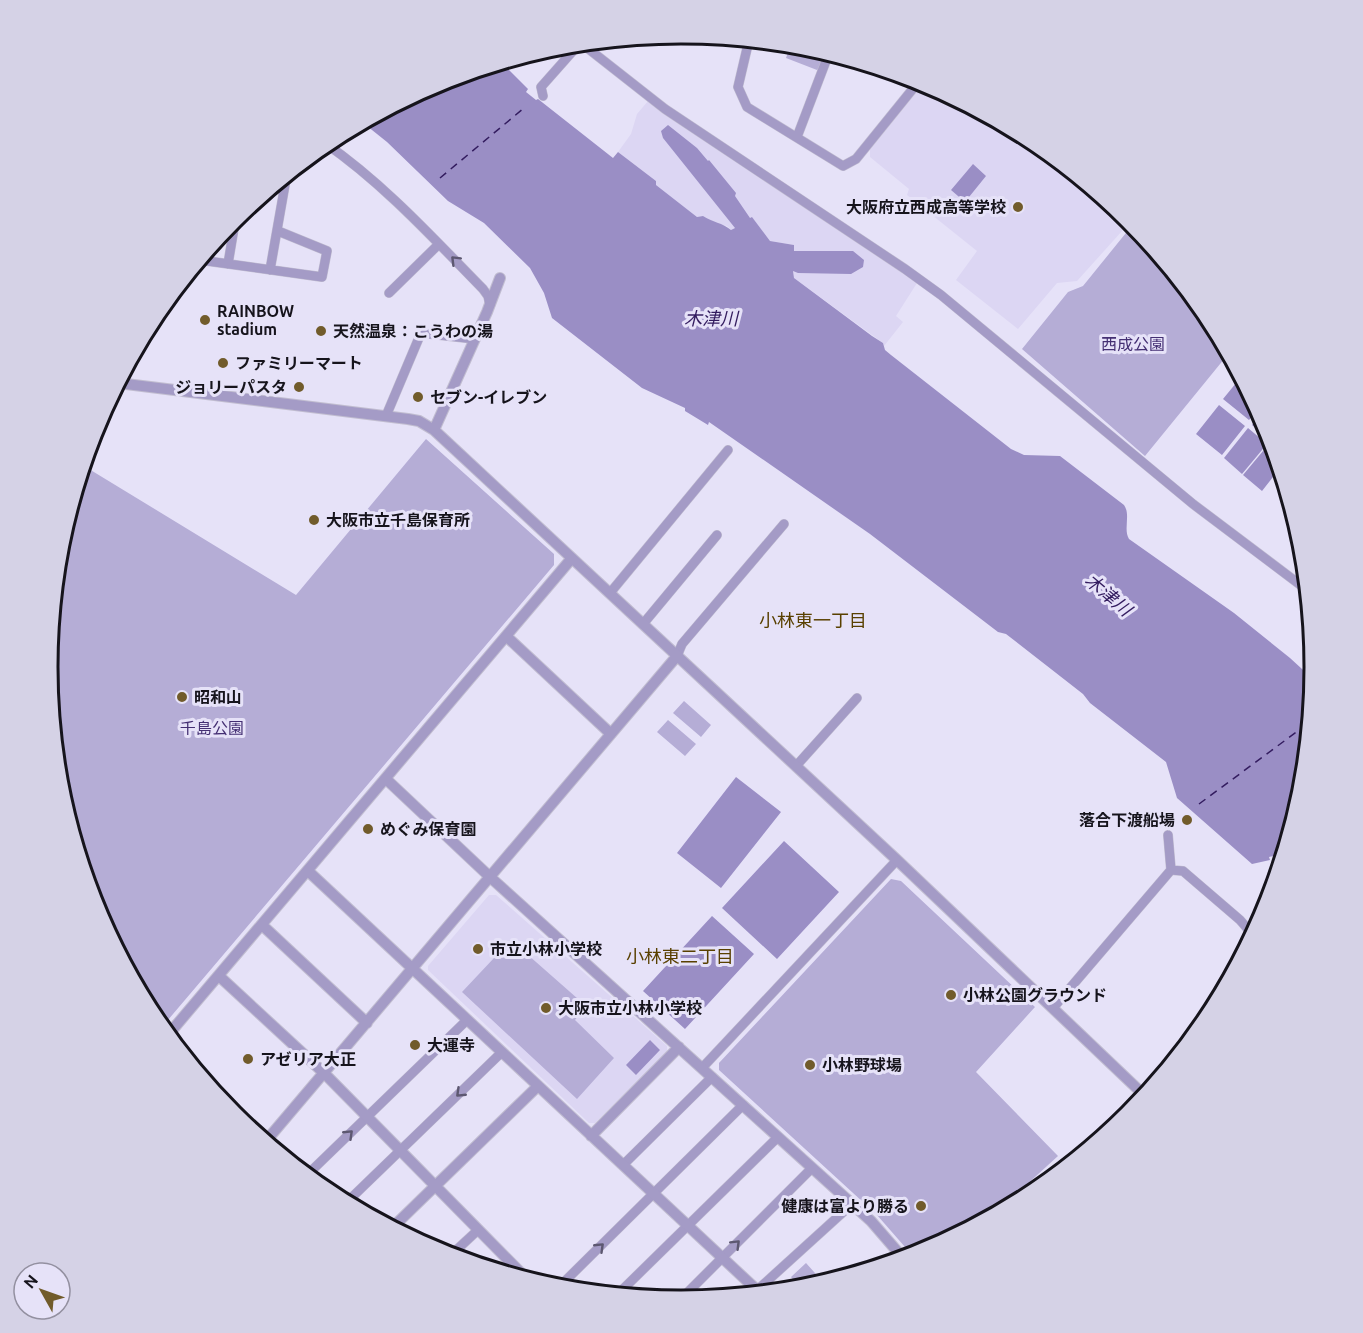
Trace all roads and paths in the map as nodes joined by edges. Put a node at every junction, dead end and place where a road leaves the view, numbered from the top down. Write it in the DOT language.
graph roads {
  1 [pos="747,47"];
  2 [pos="591,50"];
  3 [pos="572,53"];
  4 [pos="826,61"];
  5 [pos="913,88"];
  6 [pos="543,96"];
  7 [pos="796,137"];
  8 [pos="333,149"];
  9 [pos="285,186"];
  10 [pos="278,231"];
  11 [pos="233,235"];
  12 [pos="439,244"];
  13 [pos="209,261"];
  14 [pos="228,264"];
  15 [pos="270,270"];
  16 [pos="500,278"];
  17 [pos="389,293"];
  18 [pos="490,305"];
  19 [pos="475,339"];
  20 [pos="127,384"];
  21 [pos="386,416"];
  22 [pos="434,430"];
  23 [pos="728,450"];
  24 [pos="784,524"];
  25 [pos="717,535"];
  26 [pos="572,558"];
  27 [pos="1299,584"];
  28 [pos="610,593"];
  29 [pos="643,624"];
  30 [pos="506,636"];
  31 [pos="677,656"];
  32 [pos="857,698"];
  33 [pos="611,734"];
  34 [pos="796,766"];
  35 [pos="386,779"];
  36 [pos="1168,835"];
  37 [pos="897,860"];
  38 [pos="1171,870"];
  39 [pos="308,871"];
  40 [pos="490,877"];
  41 [pos="262,925"];
  42 [pos="1247,928"];
  43 [pos="412,969"];
  44 [pos="219,976"];
  45 [pos="1053,1008"];
  46 [pos="467,1020"];
  47 [pos="367,1023"];
  48 [pos="174,1028"];
  49 [pos="679,1047"];
  50 [pos="502,1052"];
  51 [pos="702,1068"];
  52 [pos="324,1073"];
  53 [pos="712,1077"];
  54 [pos="538,1086"];
  55 [pos="1138,1090"];
  56 [pos="743,1105"];
  57 [pos="368,1117"];
  58 [pos="271,1135"];
  59 [pos="591,1136"];
  60 [pos="778,1137"];
  61 [pos="400,1151"];
  62 [pos="623,1165"];
  63 [pos="812,1168"];
  64 [pos="313,1169"];
  65 [pos="435,1187"];
  66 [pos="654,1194"];
  67 [pos="353,1196"];
  68 [pos="852,1204"];
  69 [pos="399,1221"];
  70 [pos="688,1225"];
  71 [pos="478,1230"];
  72 [pos="459,1248"];
  73 [pos="897,1251"];
  74 [pos="722,1258"];
  75 [pos="504,1263"];
  76 [pos="567,1279"];
  77 [pos="766,1284"];
  78 [pos="750,1285"];
  79 [pos="626,1286"];
  80 [pos="690,1290"];
  1 -- 7 [label="street"];
  2 -- 27 [label="street"];
  3 -- 6 [label="street"];
  4 -- 7 [label="street"];
  5 -- 7 [label="street"];
  8 -- 12 [label="street"];
  9 -- 10 [label="street"];
  10 -- 15 [label="street"];
  10 -- 15 [label="street"];
  11 -- 14 [label="street"];
  12 -- 17 [label="street"];
  18 -- 12 [label="street, one-way"];
  13 -- 14 [label="street"];
  14 -- 15 [label="street"];
  16 -- 18 [label="street"];
  18 -- 19 [label="street"];
  19 -- 21 [label="street"];
  19 -- 22 [label="street"];
  20 -- 21 [label="street"];
  21 -- 22 [label="street"];
  22 -- 26 [label="street"];
  23 -- 28 [label="street"];
  24 -- 31 [label="street"];
  25 -- 29 [label="street"];
  26 -- 28 [label="street"];
  26 -- 30 [label="street"];
  28 -- 29 [label="street"];
  29 -- 31 [label="street"];
  30 -- 33 [label="street"];
  30 -- 35 [label="street"];
  31 -- 33 [label="street"];
  31 -- 34 [label="street"];
  32 -- 34 [label="street"];
  33 -- 40 [label="street"];
  34 -- 37 [label="street"];
  35 -- 39 [label="street"];
  35 -- 40 [label="street"];
  36 -- 38 [label="street"];
  37 -- 45 [label="street"];
  37 -- 51 [label="street"];
  38 -- 42 [label="street"];
  38 -- 45 [label="street"];
  39 -- 41 [label="street"];
  39 -- 43 [label="street"];
  40 -- 43 [label="street"];
  40 -- 49 [label="street"];
  41 -- 44 [label="street"];
  41 -- 47 [label="street"];
  43 -- 46 [label="street"];
  43 -- 47 [label="street"];
  44 -- 48 [label="street"];
  44 -- 52 [label="street"];
  45 -- 55 [label="street"];
  46 -- 50 [label="street"];
  46 -- 57 [label="street"];
  47 -- 52 [label="street"];
  49 -- 51 [label="street"];
  49 -- 59 [label="street"];
  50 -- 54 [label="street"];
  50 -- 61 [label="street, one-way"];
  51 -- 53 [label="street"];
  52 -- 57 [label="street"];
  52 -- 58 [label="street"];
  53 -- 56 [label="street"];
  53 -- 62 [label="street"];
  54 -- 59 [label="street"];
  54 -- 65 [label="street"];
  56 -- 60 [label="street"];
  56 -- 66 [label="street"];
  57 -- 61 [label="street"];
  64 -- 57 [label="street, one-way"];
  59 -- 62 [label="street"];
  60 -- 63 [label="street"];
  60 -- 70 [label="street"];
  61 -- 65 [label="street"];
  61 -- 67 [label="street"];
  62 -- 66 [label="street"];
  63 -- 68 [label="street"];
  74 -- 63 [label="street, one-way"];
  65 -- 69 [label="street"];
  65 -- 71 [label="street"];
  66 -- 70 [label="street"];
  76 -- 66 [label="street, one-way"];
  68 -- 73 [label="street"];
  68 -- 77 [label="street"];
  70 -- 74 [label="street"];
  70 -- 79 [label="street"];
  71 -- 72 [label="street"];
  71 -- 75 [label="street"];
  74 -- 78 [label="street"];
  74 -- 80 [label="street"];
}
